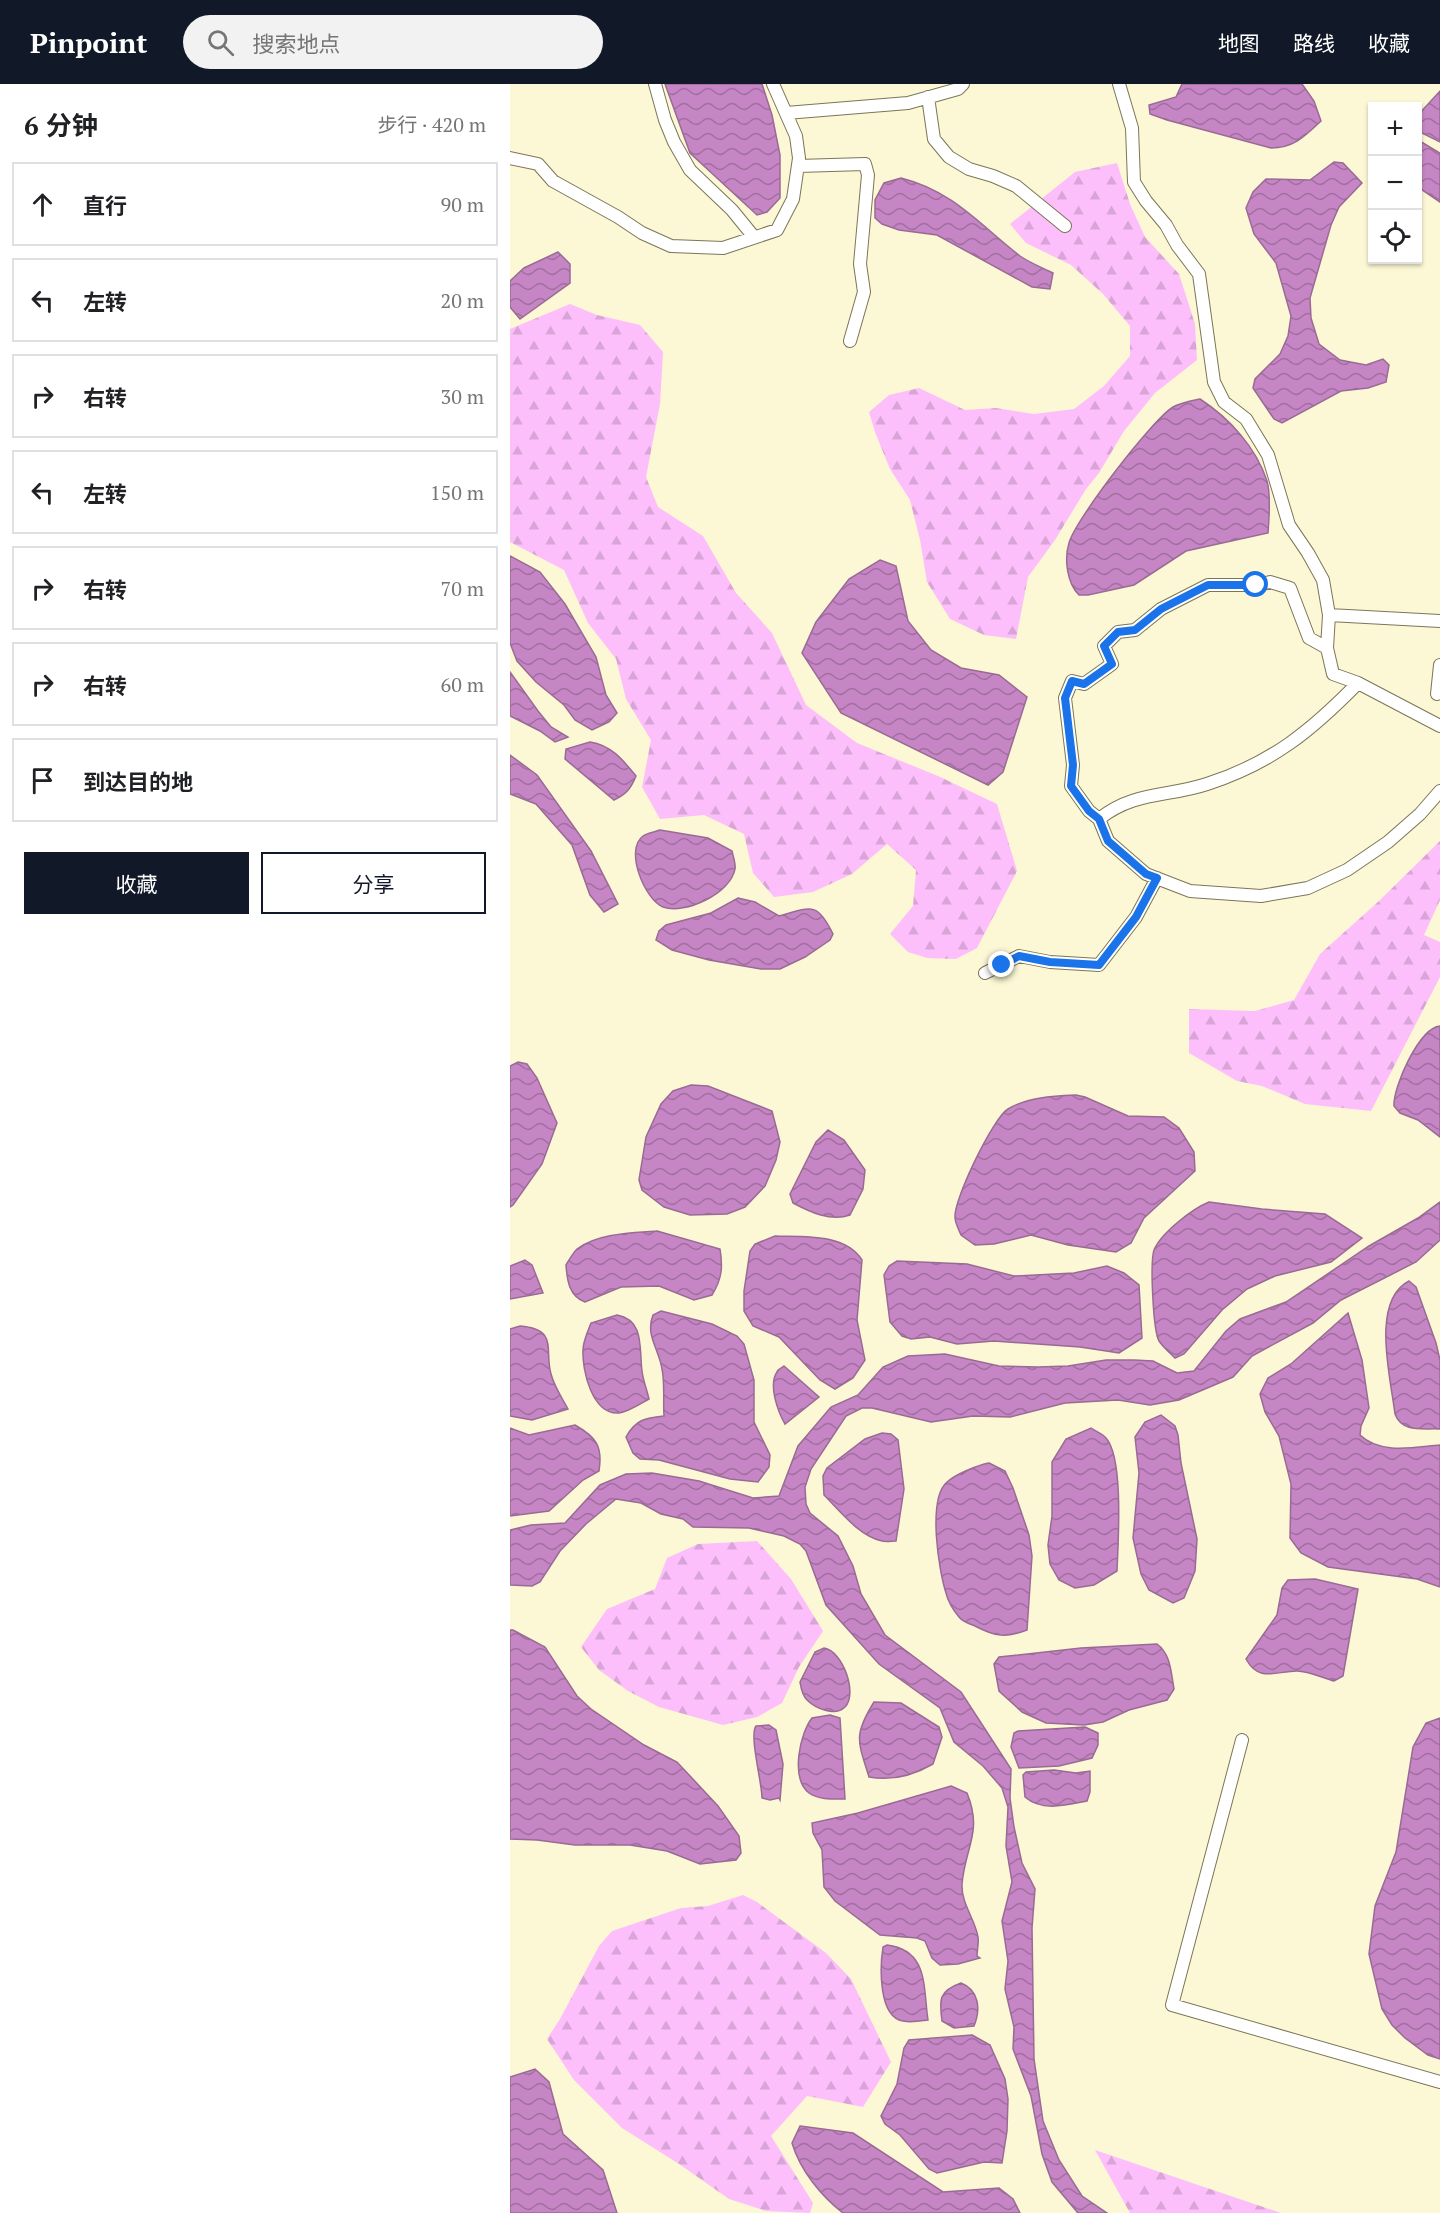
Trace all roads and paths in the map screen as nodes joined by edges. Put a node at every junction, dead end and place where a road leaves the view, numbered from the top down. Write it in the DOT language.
graph roads {
  1 [pos="655,84"];
  2 [pos="773,84"];
  3 [pos="963,84"];
  4 [pos="1119,84"];
  5 [pos="928,98"];
  6 [pos="786,112"];
  7 [pos="510,158"];
  8 [pos="798,166"];
  9 [pos="1065,226"];
  10 [pos="754,237"];
  11 [pos="850,341"];
  12 [pos="1329,615"];
  13 [pos="1440,621"];
  14 [pos="1328,648"];
  15 [pos="1440,665"];
  16 [pos="1359,683"];
  17 [pos="1437,694"];
  18 [pos="1440,726"];
  19 [pos="1440,791"];
  20 [pos="1099,819"];
  21 [pos="1157,878"];
  22 [pos="985,973"];
  23 [pos="1242,1740"];
  24 [pos="1440,2082"];
  1 -- 10 [label="street"];
  2 -- 6 [label="street"];
  3 -- 5 [label="street"];
  4 -- 12 [label="street"];
  5 -- 6 [label="street"];
  5 -- 9 [label="street"];
  6 -- 8 [label="street"];
  7 -- 10 [label="street"];
  8 -- 10 [label="street"];
  8 -- 11 [label="street"];
  12 -- 13 [label="street"];
  12 -- 14 [label="street"];
  14 -- 16 [label="street"];
  14 -- 20 [label="street"];
  15 -- 17 [label="street"];
  16 -- 18 [label="street"];
  16 -- 20 [label="street"];
  19 -- 21 [label="street"];
  20 -- 21 [label="street"];
  21 -- 22 [label="street"];
  23 -- 24 [label="street"];
}
